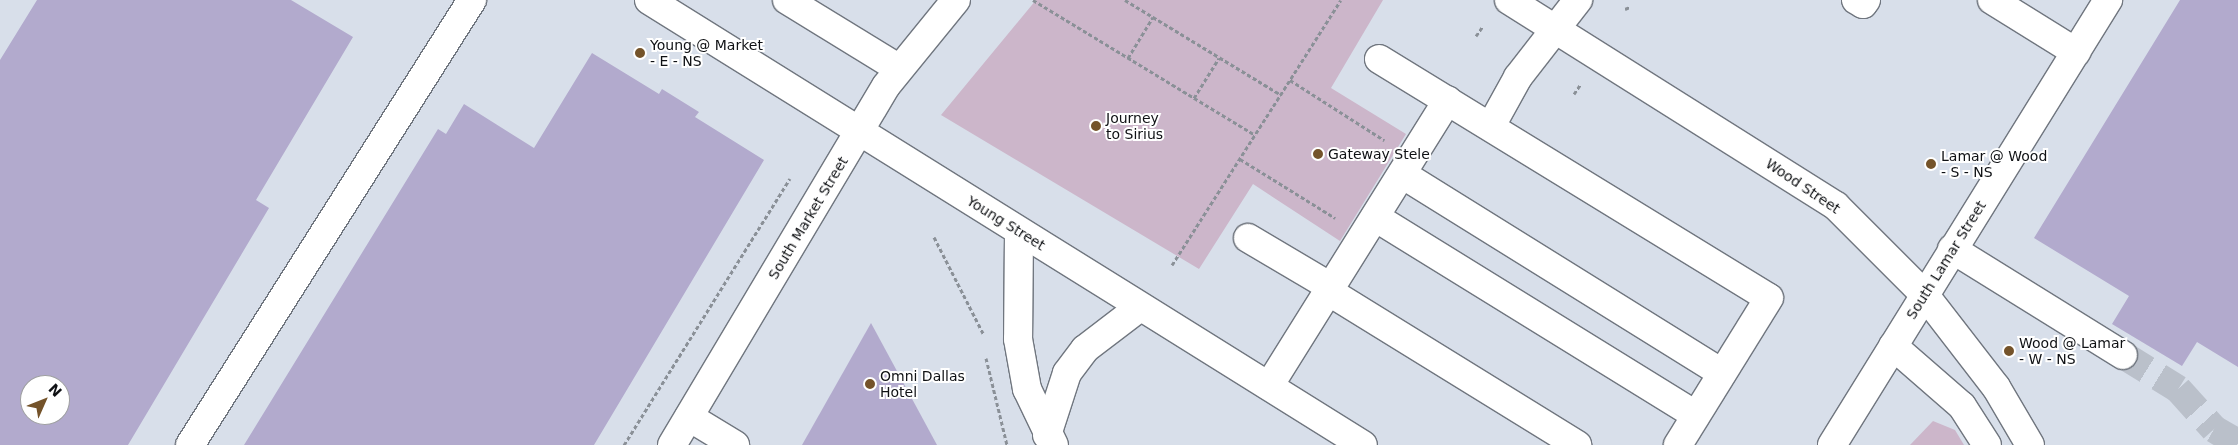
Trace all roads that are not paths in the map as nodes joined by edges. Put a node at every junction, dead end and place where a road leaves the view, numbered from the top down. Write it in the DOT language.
graph roads {
  1 [pos="472,0"];
  2 [pos="649,0"];
  3 [pos="786,0"];
  4 [pos="956,0"];
  5 [pos="1509,0"];
  6 [pos="1578,0"];
  7 [pos="1856,0"];
  8 [pos="1866,0"];
  9 [pos="1992,0"];
  10 [pos="2108,0"];
  11 [pos="1557,30"];
  12 [pos="2076,52"];
  13 [pos="1378,59"];
  14 [pos="898,68"];
  15 [pos="1448,100"];
  16 [pos="1491,126"];
  17 [pos="860,130"];
  18 [pos="1407,166"];
  19 [pos="1369,226"];
  20 [pos="1019,232"];
  21 [pos="1248,238"];
  22 [pos="1952,249"];
  23 [pos="1330,290"];
  24 [pos="1924,294"];
  25 [pos="1140,307"];
  26 [pos="1893,346"];
  27 [pos="2123,355"];
  28 [pos="1722,372"];
  29 [pos="1269,386"];
  30 [pos="1696,415"];
  31 [pos="689,418"];
  32 [pos="1050,440"];
  33 [pos="190,445"];
  34 [pos="672,445"];
  35 [pos="735,445"];
  36 [pos="1363,445"];
  37 [pos="1577,445"];
  38 [pos="1678,445"];
  39 [pos="1832,445"];
  40 [pos="1987,445"];
  41 [pos="2030,445"];
  1 -- 33 [label="main road"];
  2 -- 17 [label="main road, Young Street"];
  3 -- 14 [label="main road"];
  4 -- 14 [label="main road, South Market Street"];
  5 -- 11 [label="main road, Wood Street"];
  6 -- 11 [label="main road"];
  7 -- 8 [label="main road"];
  9 -- 12 [label="main road"];
  10 -- 12 [label="main road, South Lamar Street"];
  11 -- 16 [label="main road"];
  11 -- 24 [label="main road, Wood Street"];
  12 -- 22 [label="main road, South Lamar Street"];
  13 -- 15 [label="main road"];
  14 -- 17 [label="main road, South Market Street"];
  15 -- 16 [label="main road"];
  15 -- 18 [label="main road"];
  16 -- 28 [label="main road"];
  17 -- 20 [label="main road, Young Street"];
  17 -- 31 [label="main road, South Market Street"];
  18 -- 19 [label="main road"];
  18 -- 28 [label="main road"];
  19 -- 23 [label="main road"];
  19 -- 30 [label="main road"];
  20 -- 25 [label="main road, Young Street"];
  20 -- 32 [label="main road"];
  21 -- 23 [label="main road"];
  22 -- 24 [label="main road, South Lamar Street"];
  22 -- 27 [label="main road"];
  23 -- 29 [label="main road"];
  23 -- 37 [label="main road"];
  24 -- 26 [label="main road, South Lamar Street"];
  24 -- 41 [label="main road, Wood Street"];
  25 -- 29 [label="main road, Young Street"];
  25 -- 32 [label="main road"];
  26 -- 39 [label="main road, South Lamar Street"];
  26 -- 40 [label="main road"];
  28 -- 30 [label="main road"];
  29 -- 36 [label="main road, Young Street"];
  30 -- 38 [label="main road"];
  31 -- 34 [label="main road, South Market Street"];
  31 -- 35 [label="main road"];
}
